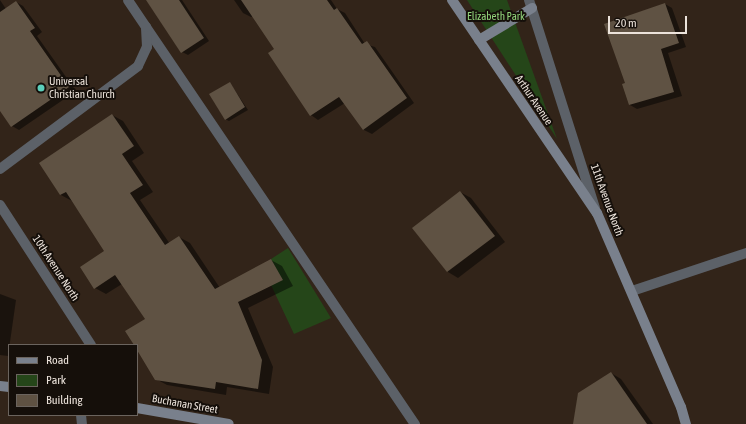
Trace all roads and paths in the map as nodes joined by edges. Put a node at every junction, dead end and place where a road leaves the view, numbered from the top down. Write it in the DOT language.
graph roads {
  1 [pos="128,0"];
  2 [pos="452,0"];
  3 [pos="531,4"];
  4 [pos="146,27"];
  5 [pos="479,40"];
  6 [pos="0,169"];
  7 [pos="0,205"];
  8 [pos="597,213"];
  9 [pos="746,253"];
  10 [pos="632,291"];
  11 [pos="90,344"];
  12 [pos="138,408"];
  13 [pos="230,424"];
  14 [pos="415,424"];
  15 [pos="686,424"];
  1 -- 4 [label="street"];
  2 -- 5 [label="street, Arthur Avenue"];
  3 -- 5 [label="street"];
  3 -- 8 [label="street, 11th Avenue North"];
  4 -- 6 [label="street"];
  4 -- 14 [label="street"];
  5 -- 8 [label="street, Arthur Avenue"];
  7 -- 11 [label="street, 10th Avenue North"];
  8 -- 10 [label="street, 11th Avenue North"];
  9 -- 10 [label="street"];
  10 -- 15 [label="street, 11th Avenue North"];
  12 -- 13 [label="street, Buchanan Street"];
}
